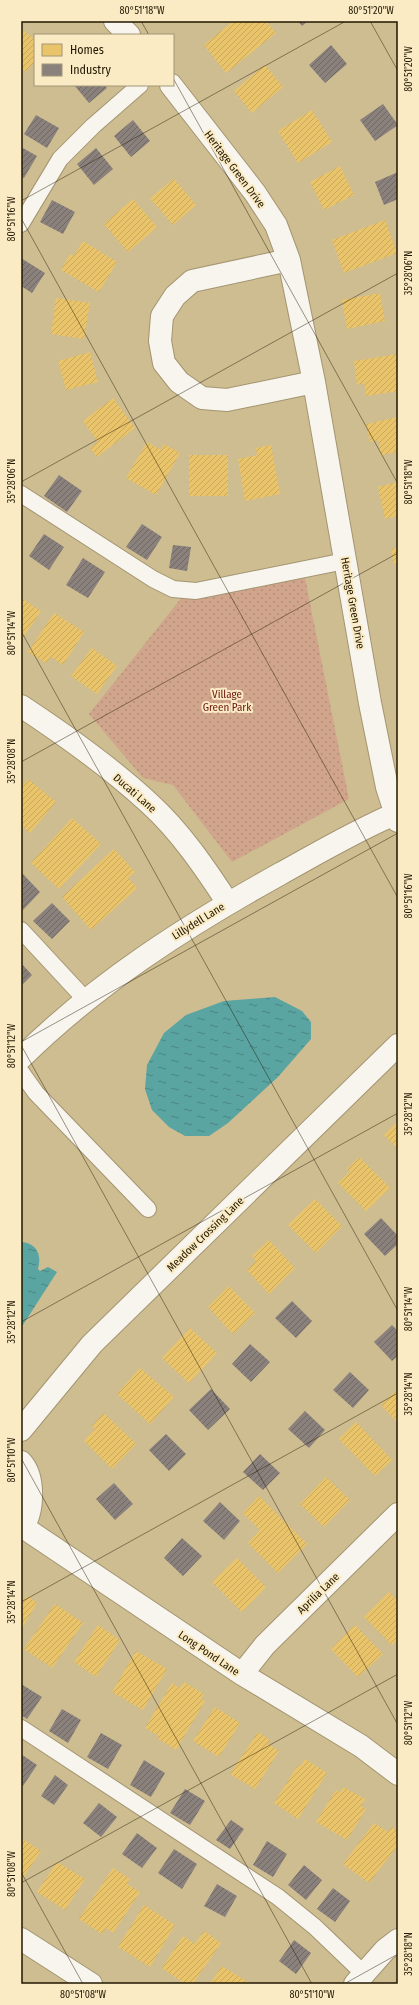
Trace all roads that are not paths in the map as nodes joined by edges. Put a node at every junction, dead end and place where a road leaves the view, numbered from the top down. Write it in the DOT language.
graph roads {
  1 [pos="115,21"];
  2 [pos="128,34"];
  3 [pos="139,86"];
  4 [pos="172,86"];
  5 [pos="21,224"];
  6 [pos="289,260"];
  7 [pos="314,382"];
  8 [pos="21,494"];
  9 [pos="345,561"];
  10 [pos="21,706"];
  11 [pos="396,817"];
  12 [pos="228,902"];
  13 [pos="21,930"];
  14 [pos="85,1000"];
  15 [pos="398,1045"];
  16 [pos="21,1058"];
  17 [pos="21,1072"];
  18 [pos="148,1209"];
  19 [pos="21,1430"];
  20 [pos="21,1462"];
  21 [pos="398,1514"];
  22 [pos="22,1528"];
  23 [pos="242,1674"];
  24 [pos="21,1728"];
  25 [pos="397,1770"];
  26 [pos="21,1939"];
  27 [pos="398,1940"];
  28 [pos="359,1978"];
  29 [pos="91,1984"];
  1 -- 2 [label="street"];
  3 -- 5 [label="lane"];
  4 -- 6 [label="street, Heritage Green Drive"];
  6 -- 7 [label="street, Heritage Green Drive"];
  6 -- 7 [label="street"];
  7 -- 9 [label="street, Heritage Green Drive"];
  8 -- 9 [label="lane"];
  9 -- 11 [label="street, Heritage Green Drive"];
  10 -- 12 [label="street, Ducati Lane"];
  11 -- 12 [label="street, Lillydell Lane"];
  12 -- 14 [label="street, Lillydell Lane"];
  13 -- 14 [label="lane"];
  14 -- 16 [label="street, Lillydell Lane"];
  15 -- 19 [label="street, Meadow Crossing Lane"];
  17 -- 18 [label="lane"];
  20 -- 22 [label="street"];
  21 -- 23 [label="street, Aprilia Lane"];
  22 -- 23 [label="street, Long Pond Lane"];
  23 -- 25 [label="street, Long Pond Lane"];
  24 -- 28 [label="lane"];
  26 -- 29 [label="street"];
  27 -- 28 [label="street"];
}
